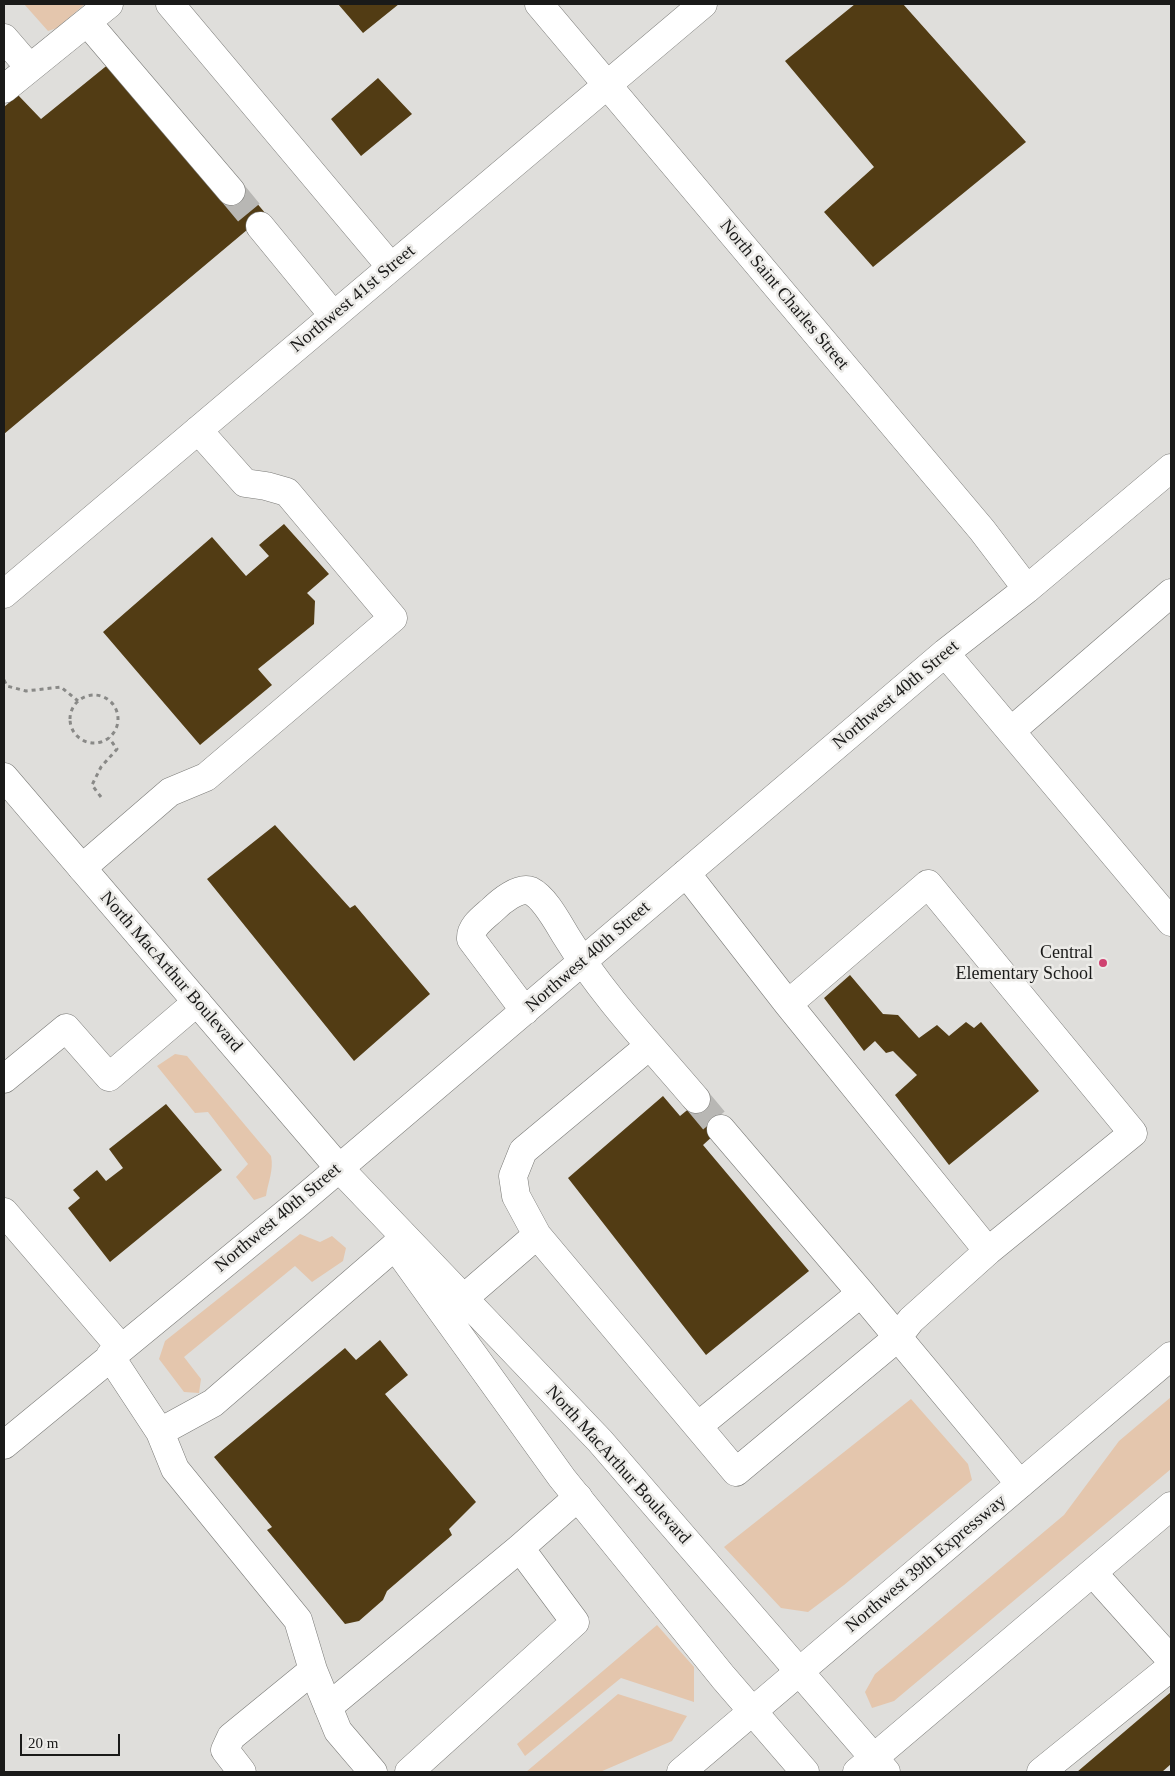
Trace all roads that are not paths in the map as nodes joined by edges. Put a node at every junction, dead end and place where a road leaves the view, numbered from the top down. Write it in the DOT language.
graph roads {
  1 [pos="110,4"];
  2 [pos="170,4"];
  3 [pos="539,4"];
  4 [pos="703,4"];
  5 [pos="87,22"];
  6 [pos="4,38"];
  7 [pos="29,68"];
  8 [pos="607,85"];
  9 [pos="4,89"];
  10 [pos="231,191"];
  11 [pos="260,226"];
  12 [pos="391,267"];
  13 [pos="333,316"];
  14 [pos="198,430"];
  15 [pos="1171,468"];
  16 [pos="1027,589"];
  17 [pos="1171,593"];
  18 [pos="4,594"];
  19 [pos="945,653"];
  20 [pos="1011,731"];
  21 [pos="7,786"];
  22 [pos="82,868"];
  23 [pos="686,873"];
  24 [pos="1171,922"];
  25 [pos="582,961"];
  26 [pos="197,1002"];
  27 [pos="788,1004"];
  28 [pos="525,1011"];
  29 [pos="650,1046"];
  30 [pos="4,1079"];
  31 [pos="696,1099"];
  32 [pos="721,1128"];
  33 [pos="339,1168"];
  34 [pos="4,1212"];
  35 [pos="537,1235"];
  36 [pos="395,1246"];
  37 [pos="988,1251"];
  38 [pos="861,1293"];
  39 [pos="464,1298"];
  40 [pos="897,1338"];
  41 [pos="116,1352"];
  42 [pos="1171,1356"];
  43 [pos="698,1426"];
  44 [pos="160,1432"];
  45 [pos="4,1445"];
  46 [pos="1020,1484"];
  47 [pos="578,1497"];
  48 [pos="1171,1506"];
  49 [pos="520,1548"];
  50 [pos="1093,1572"];
  51 [pos="1171,1660"];
  52 [pos="1171,1667"];
  53 [pos="313,1670"];
  54 [pos="799,1672"];
  55 [pos="328,1707"];
  56 [pos="753,1711"];
  57 [pos="872,1767"];
  58 [pos="242,1772"];
  59 [pos="373,1772"];
  60 [pos="410,1772"];
  61 [pos="681,1772"];
  62 [pos="805,1772"];
  63 [pos="1042,1772"];
  1 -- 5 [label="main road"];
  2 -- 12 [label="main road"];
  3 -- 8 [label="main road, North Saint Charles Street"];
  4 -- 8 [label="main road, Northwest 41st Street"];
  5 -- 7 [label="main road"];
  5 -- 10 [label="main road"];
  6 -- 7 [label="main road"];
  7 -- 9 [label="main road"];
  8 -- 12 [label="main road, Northwest 41st Street"];
  8 -- 16 [label="main road, North Saint Charles Street"];
  11 -- 13 [label="main road"];
  12 -- 13 [label="main road, Northwest 41st Street"];
  13 -- 14 [label="main road, Northwest 41st Street"];
  14 -- 18 [label="main road, Northwest 41st Street"];
  14 -- 22 [label="main road"];
  15 -- 16 [label="main road, Northwest 40th Street"];
  16 -- 19 [label="main road, Northwest 40th Street"];
  17 -- 20 [label="main road"];
  19 -- 20 [label="main road"];
  19 -- 23 [label="main road, Northwest 40th Street"];
  20 -- 24 [label="main road"];
  21 -- 22 [label="main road, North MacArthur Boulevard"];
  22 -- 26 [label="main road, North MacArthur Boulevard"];
  23 -- 25 [label="main road, Northwest 40th Street"];
  23 -- 27 [label="main road"];
  25 -- 28 [label="main road, Northwest 40th Street"];
  25 -- 28 [label="main road"];
  25 -- 29 [label="main road"];
  26 -- 30 [label="main road"];
  26 -- 33 [label="main road, North MacArthur Boulevard"];
  27 -- 37 [label="main road"];
  27 -- 37 [label="main road"];
  28 -- 33 [label="main road, Northwest 40th Street"];
  29 -- 31 [label="main road"];
  29 -- 35 [label="main road"];
  32 -- 38 [label="main road"];
  33 -- 36 [label="main road, North MacArthur Boulevard"];
  33 -- 39 [label="main road, North MacArthur Boulevard"];
  33 -- 41 [label="main road, Northwest 40th Street"];
  34 -- 41 [label="main road"];
  35 -- 39 [label="main road"];
  35 -- 43 [label="main road"];
  36 -- 44 [label="main road"];
  36 -- 47 [label="main road, North MacArthur Boulevard"];
  37 -- 40 [label="main road"];
  38 -- 40 [label="main road"];
  38 -- 43 [label="main road"];
  39 -- 54 [label="main road, North MacArthur Boulevard"];
  40 -- 43 [label="main road"];
  40 -- 46 [label="main road"];
  41 -- 44 [label="main road"];
  41 -- 45 [label="main road, Northwest 40th Street"];
  42 -- 46 [label="main road, Northwest 39th Expressway"];
  44 -- 53 [label="main road"];
  46 -- 54 [label="main road, Northwest 39th Expressway"];
  47 -- 49 [label="main road"];
  47 -- 56 [label="main road, North MacArthur Boulevard"];
  48 -- 50 [label="main road"];
  49 -- 55 [label="main road"];
  49 -- 60 [label="main road"];
  50 -- 51 [label="main road"];
  50 -- 57 [label="main road"];
  52 -- 63 [label="main road"];
  53 -- 55 [label="main road"];
  53 -- 58 [label="main road"];
  54 -- 56 [label="main road, Northwest 39th Expressway"];
  54 -- 57 [label="main road, North MacArthur Boulevard"];
  55 -- 59 [label="main road"];
  56 -- 61 [label="main road, Northwest 39th Expressway"];
  56 -- 62 [label="main road, North MacArthur Boulevard"];
}
